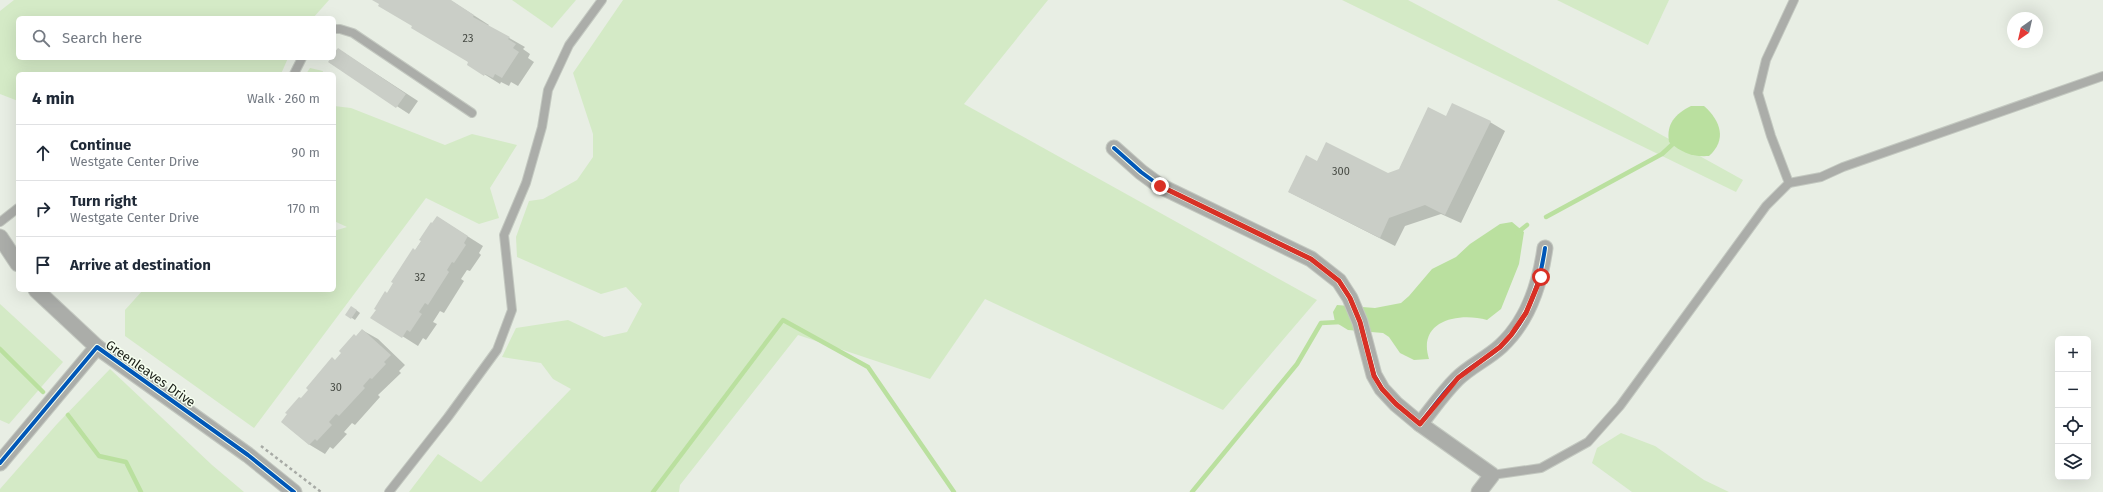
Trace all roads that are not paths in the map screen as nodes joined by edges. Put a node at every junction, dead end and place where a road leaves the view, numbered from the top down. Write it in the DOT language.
graph roads {
  1 [pos="602,0"];
  2 [pos="1794,0"];
  3 [pos="336,29"];
  4 [pos="301,60"];
  5 [pos="295,72"];
  6 [pos="2103,76"];
  7 [pos="472,113"];
  8 [pos="1114,148"];
  9 [pos="1789,183"];
  10 [pos="16,210"];
  11 [pos="0,222"];
  12 [pos="0,237"];
  13 [pos="1545,248"];
  14 [pos="16,261"];
  15 [pos="38,292"];
  16 [pos="97,347"];
  17 [pos="1420,424"];
  18 [pos="0,463"];
  19 [pos="1492,475"];
  20 [pos="294,492"];
  21 [pos="389,492"];
  22 [pos="1479,492"];
  1 -- 21 [label="lane"];
  2 -- 9 [label="lane"];
  3 -- 7 [label="lane"];
  4 -- 5 [label="lane"];
  6 -- 9 [label="lane"];
  8 -- 17 [label="street"];
  9 -- 19 [label="lane"];
  10 -- 11 [label="lane"];
  12 -- 14 [label="street"];
  13 -- 17 [label="street"];
  15 -- 16 [label="street, Greenleaves Drive"];
  16 -- 18 [label="street, Greenleaves Drive"];
  16 -- 20 [label="street, Greenleaves Drive"];
  17 -- 19 [label="street"];
  19 -- 22 [label="street"];
}
